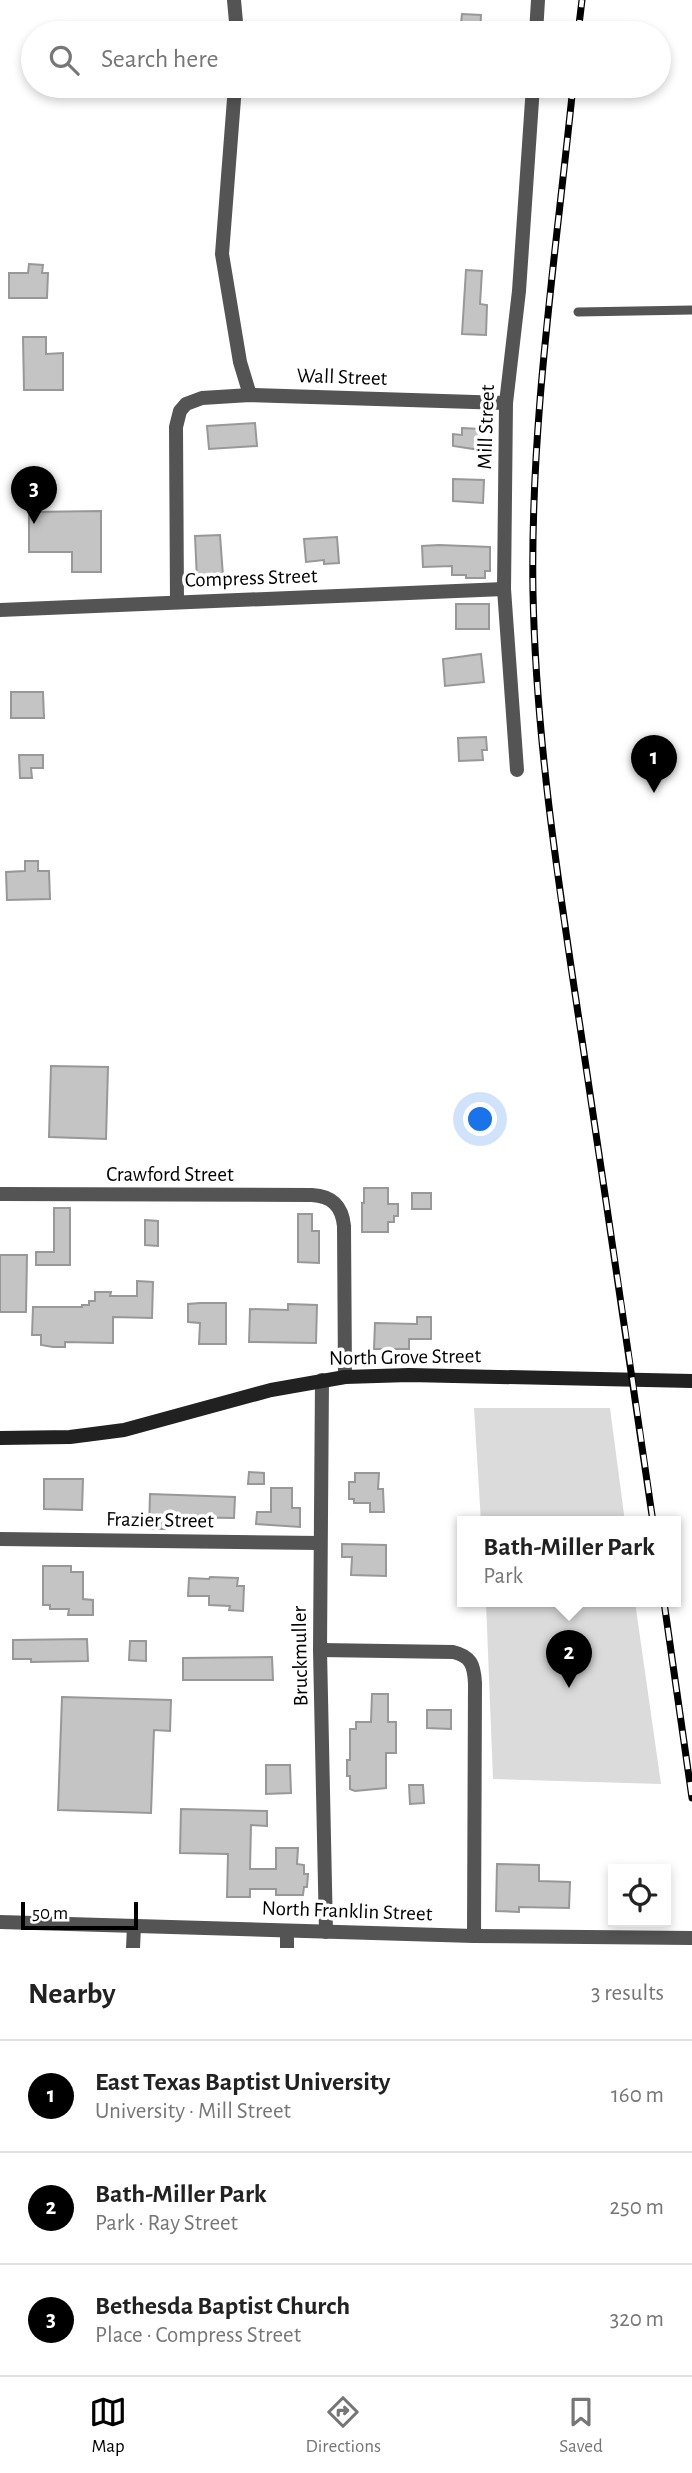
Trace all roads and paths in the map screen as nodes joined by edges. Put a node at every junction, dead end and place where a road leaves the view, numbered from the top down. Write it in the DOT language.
graph roads {
  1 [pos="234,0"];
  2 [pos="538,0"];
  3 [pos="236,21"];
  4 [pos="537,21"];
  5 [pos="235,98"];
  6 [pos="532,98"];
  7 [pos="692,310"];
  8 [pos="578,312"];
  9 [pos="250,395"];
  10 [pos="506,403"];
  11 [pos="504,589"];
  12 [pos="177,602"];
  13 [pos="0,610"];
  14 [pos="517,770"];
  15 [pos="0,1194"];
  16 [pos="345,1377"];
  17 [pos="322,1380"];
  18 [pos="692,1381"];
  19 [pos="0,1438"];
  20 [pos="0,1539"];
  21 [pos="319,1543"];
  22 [pos="320,1650"];
  23 [pos="0,1922"];
  24 [pos="134,1926"];
  25 [pos="287,1931"];
  26 [pos="326,1932"];
  27 [pos="474,1936"];
  28 [pos="692,1938"];
  29 [pos="611,1943"];
  30 [pos="134,1948"];
  31 [pos="287,1948"];
  1 -- 3 [label="street"];
  2 -- 4 [label="street"];
  5 -- 9 [label="street"];
  6 -- 10 [label="street, Mill Street"];
  7 -- 8 [label="lane"];
  9 -- 10 [label="street, Wall Street"];
  9 -- 12 [label="street, Wall Street"];
  10 -- 11 [label="street, Mill Street"];
  11 -- 12 [label="street, Compress Street"];
  11 -- 14 [label="street, Mill Street"];
  12 -- 13 [label="street, Compress Street"];
  15 -- 16 [label="street, Crawford Street"];
  16 -- 17 [label="main road, North Grove Street"];
  16 -- 18 [label="main road, North Grove Street"];
  17 -- 19 [label="main road, North Grove Street"];
  17 -- 21 [label="street, Bruckmuller"];
  20 -- 21 [label="street, Frazier Street"];
  21 -- 22 [label="street, Bruckmuller"];
  22 -- 26 [label="street, Bruckmuller"];
  22 -- 27 [label="street"];
  23 -- 24 [label="street, North Franklin Street"];
  24 -- 25 [label="street, North Franklin Street"];
  24 -- 30 [label="street"];
  25 -- 26 [label="street, North Franklin Street"];
  25 -- 31 [label="street"];
  26 -- 27 [label="street, North Franklin Street"];
  27 -- 29 [label="street, North Franklin Street"];
  28 -- 29 [label="street, North Franklin Street"];
}
